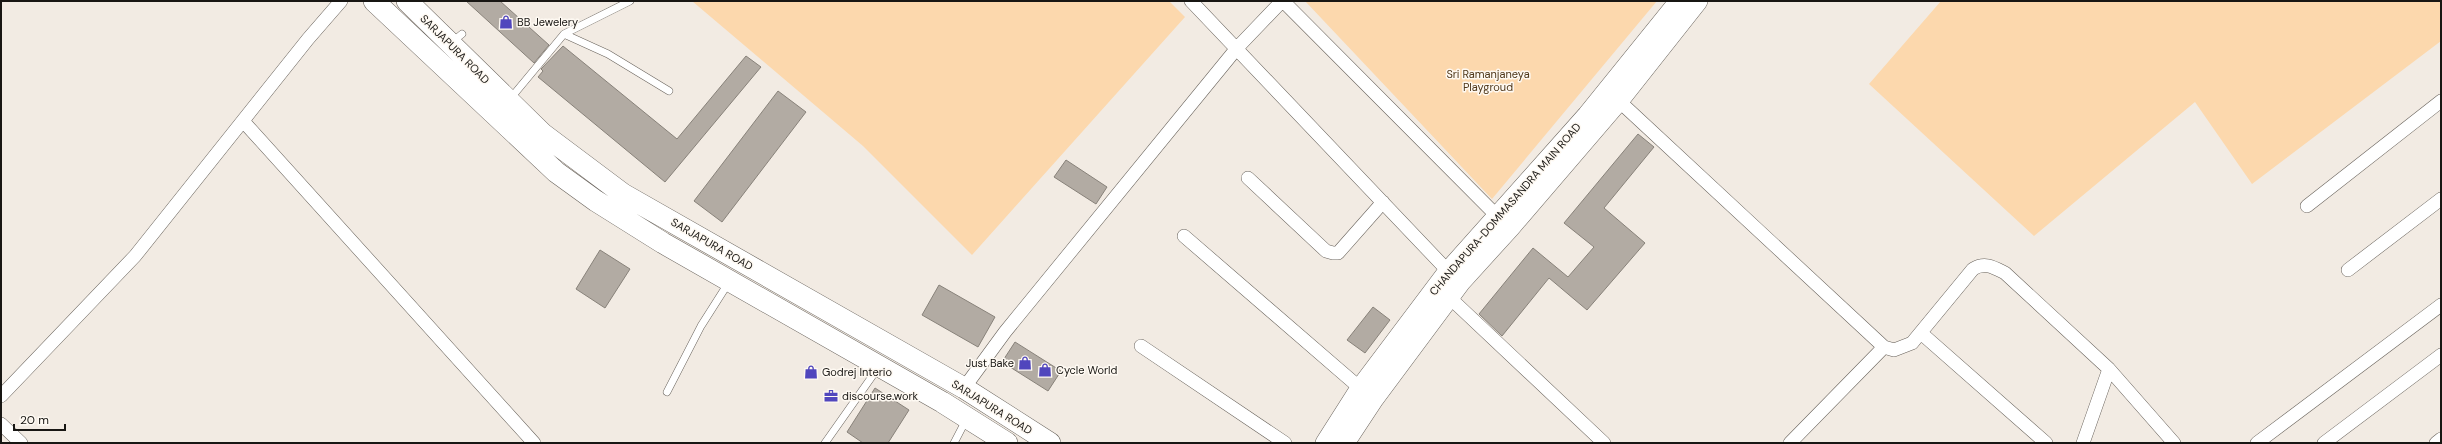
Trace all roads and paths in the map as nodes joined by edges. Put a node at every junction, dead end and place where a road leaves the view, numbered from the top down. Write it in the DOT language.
graph roads {
  1 [pos="341,1"];
  2 [pos="374,1"];
  3 [pos="407,1"];
  4 [pos="630,1"];
  5 [pos="1191,1"];
  6 [pos="1282,1"];
  7 [pos="1679,1"];
  8 [pos="1698,1"];
  9 [pos="564,34"];
  10 [pos="1237,48"];
  11 [pos="669,91"];
  12 [pos="1619,101"];
  13 [pos="2441,101"];
  14 [pos="502,109"];
  15 [pos="243,120"];
  16 [pos="1248,178"];
  17 [pos="2441,199"];
  18 [pos="1383,202"];
  19 [pos="2307,206"];
  20 [pos="1497,216"];
  21 [pos="1184,236"];
  22 [pos="2348,270"];
  23 [pos="1448,271"];
  24 [pos="730,280"];
  25 [pos="1449,297"];
  26 [pos="2441,305"];
  27 [pos="1920,333"];
  28 [pos="1140,346"];
  29 [pos="1884,346"];
  30 [pos="2441,356"];
  31 [pos="879,367"];
  32 [pos="2109,369"];
  33 [pos="964,388"];
  34 [pos="1360,388"];
  35 [pos="667,392"];
  36 [pos="1,396"];
  37 [pos="967,418"];
  38 [pos="1,424"];
  39 [pos="2441,439"];
  40 [pos="1602,442"];
  41 [pos="21,443"];
  42 [pos="534,443"];
  43 [pos="825,443"];
  44 [pos="954,443"];
  45 [pos="1007,443"];
  46 [pos="1050,443"];
  47 [pos="1285,443"];
  48 [pos="1325,443"];
  49 [pos="1345,443"];
  50 [pos="1790,443"];
  51 [pos="2046,443"];
  52 [pos="2083,443"];
  53 [pos="2174,443"];
  54 [pos="2257,443"];
  55 [pos="2324,443"];
  56 [pos="2436,443"];
  1 -- 15 [label="street"];
  2 -- 14 [label="main road, SARJAPURA ROAD"];
  3 -- 14 [label="main road, SARJAPURA ROAD"];
  4 -- 9 [label="lane"];
  5 -- 10 [label="street"];
  6 -- 10 [label="street"];
  6 -- 20 [label="street"];
  7 -- 20 [label="main road, CHANDAPURA-DOMMASANDRA MAIN ROAD"];
  8 -- 12 [label="main road, CHANDAPURA-DOMMASANDRA MAIN ROAD"];
  9 -- 11 [label="lane"];
  9 -- 14 [label="lane"];
  10 -- 18 [label="street"];
  10 -- 33 [label="street"];
  12 -- 25 [label="main road, CHANDAPURA-DOMMASANDRA MAIN ROAD"];
  12 -- 29 [label="street"];
  13 -- 19 [label="street"];
  14 -- 24 [label="main road, SARJAPURA ROAD"];
  14 -- 33 [label="main road, SARJAPURA ROAD"];
  15 -- 36 [label="street"];
  15 -- 42 [label="street"];
  16 -- 18 [label="street"];
  17 -- 22 [label="street"];
  18 -- 23 [label="street"];
  20 -- 23 [label="main road, CHANDAPURA-DOMMASANDRA MAIN ROAD"];
  21 -- 34 [label="street"];
  23 -- 34 [label="main road, CHANDAPURA-DOMMASANDRA MAIN ROAD"];
  24 -- 31 [label="main road, SARJAPURA ROAD"];
  24 -- 35 [label="lane"];
  25 -- 40 [label="street"];
  25 -- 49 [label="main road, CHANDAPURA-DOMMASANDRA MAIN ROAD"];
  26 -- 54 [label="street"];
  27 -- 29 [label="street"];
  27 -- 32 [label="street"];
  27 -- 51 [label="street"];
  28 -- 47 [label="street"];
  29 -- 50 [label="street"];
  30 -- 55 [label="street"];
  31 -- 37 [label="main road, SARJAPURA ROAD"];
  31 -- 43 [label="lane"];
  32 -- 52 [label="street"];
  32 -- 53 [label="street"];
  33 -- 46 [label="main road, SARJAPURA ROAD"];
  34 -- 48 [label="main road, CHANDAPURA-DOMMASANDRA MAIN ROAD"];
  37 -- 44 [label="lane"];
  37 -- 45 [label="main road, SARJAPURA ROAD"];
  38 -- 41 [label="street"];
  39 -- 56 [label="street"];
}
